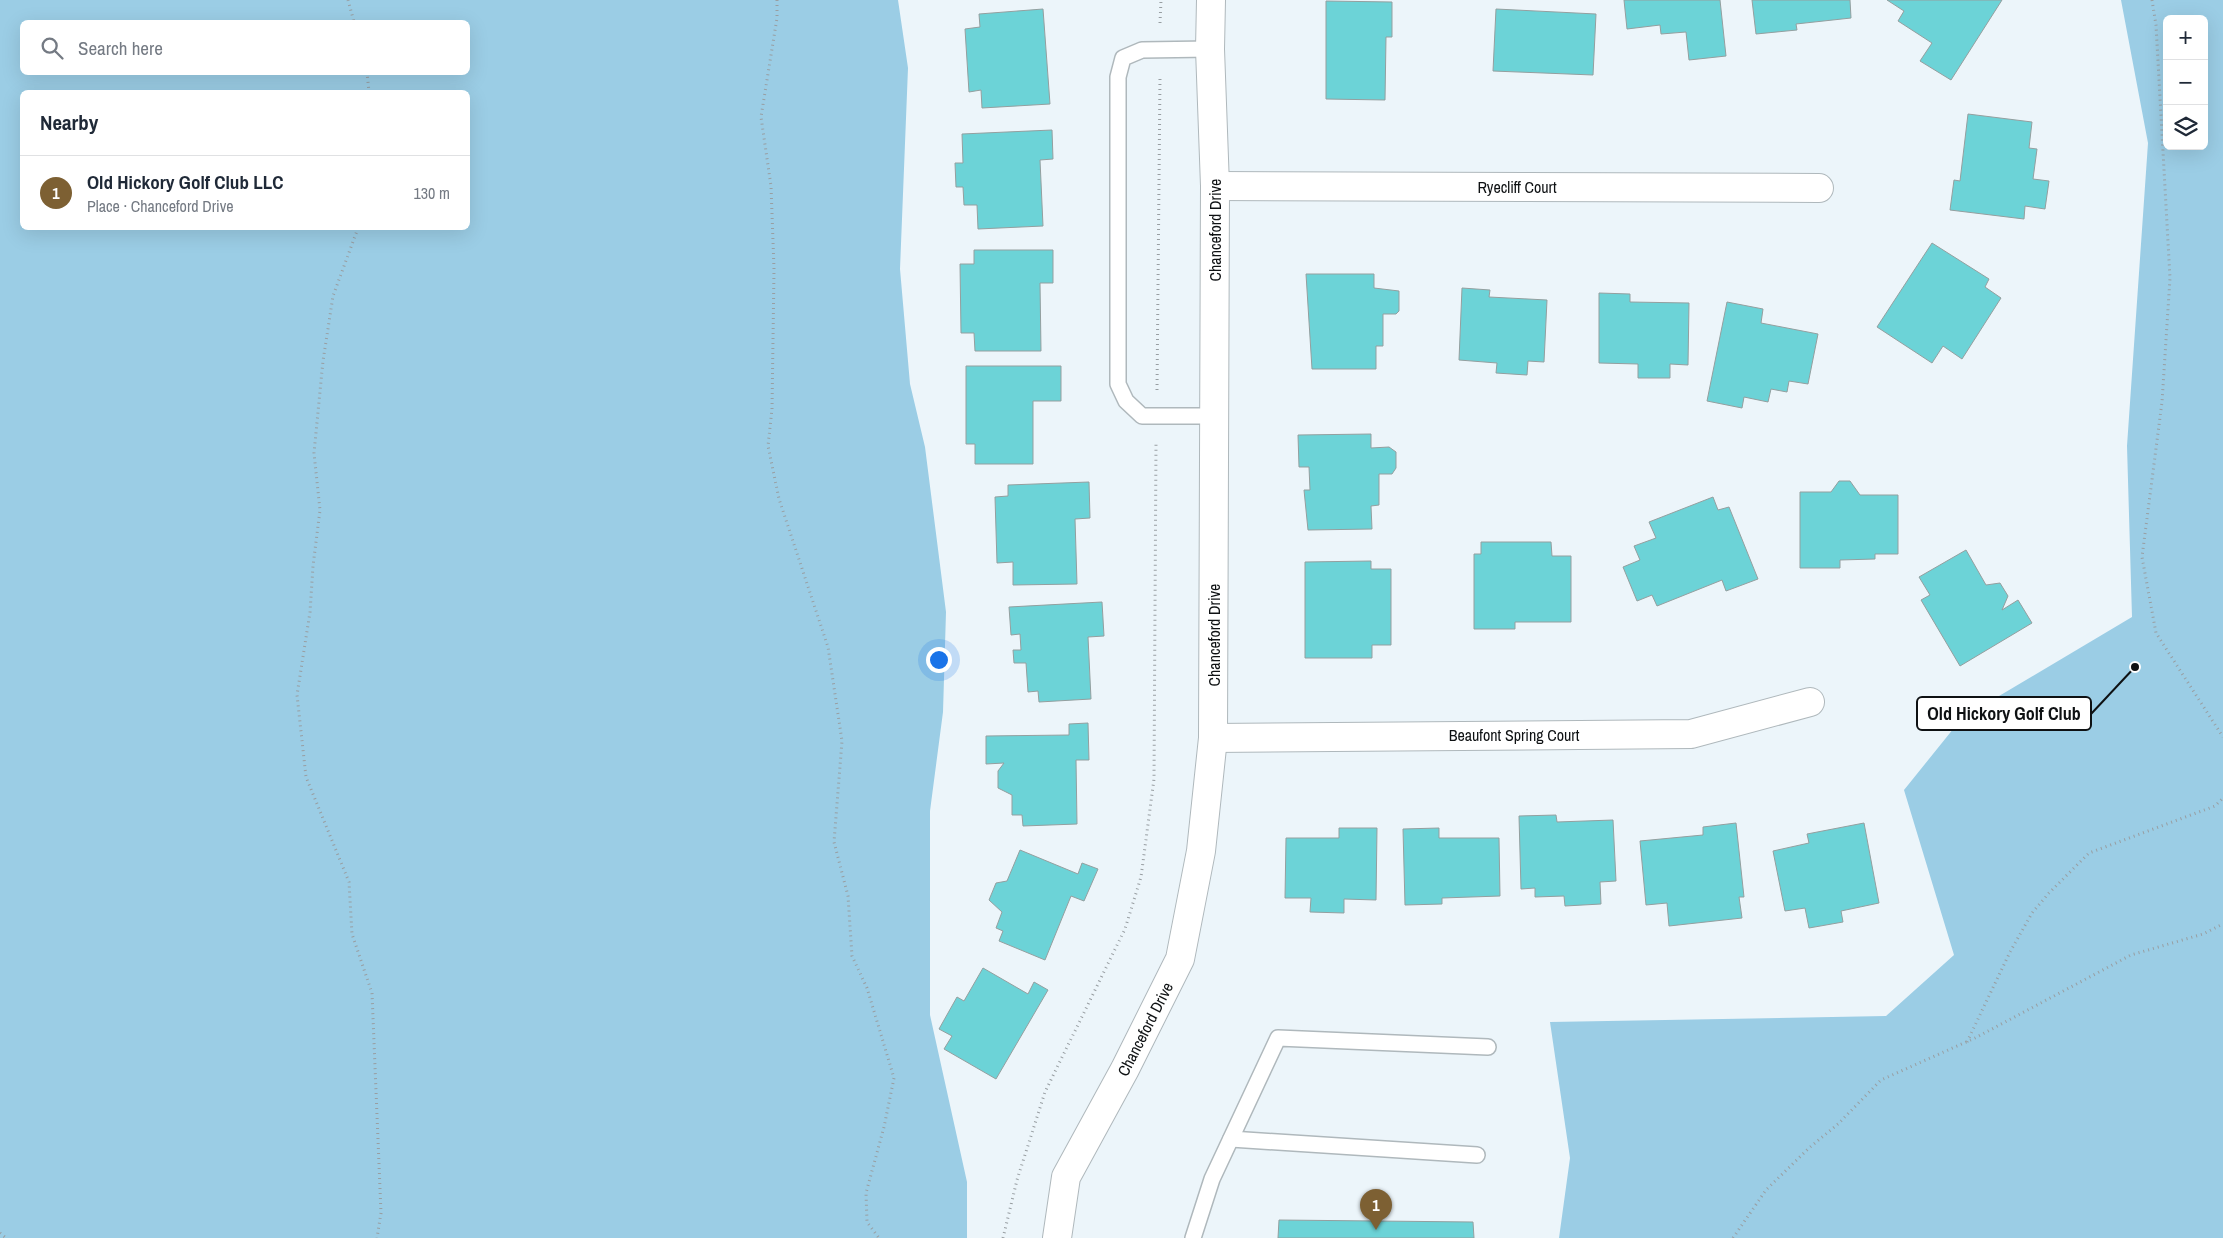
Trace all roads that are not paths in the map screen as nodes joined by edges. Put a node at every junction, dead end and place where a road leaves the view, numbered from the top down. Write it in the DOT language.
graph roads {
  1 [pos="1211,0"];
  2 [pos="1210,49"];
  3 [pos="1215,186"];
  4 [pos="1819,188"];
  5 [pos="1214,416"];
  6 [pos="1810,702"];
  7 [pos="1214,738"];
  8 [pos="1488,1047"];
  9 [pos="1231,1138"];
  10 [pos="1477,1155"];
  11 [pos="1058,1238"];
  12 [pos="1193,1238"];
  1 -- 2 [label="street, Chanceford Drive"];
  2 -- 3 [label="street, Chanceford Drive"];
  2 -- 5 [label="lane"];
  3 -- 4 [label="street, Ryecliff Court"];
  3 -- 5 [label="street, Chanceford Drive"];
  5 -- 7 [label="street, Chanceford Drive"];
  6 -- 7 [label="street, Beaufont Spring Court"];
  7 -- 11 [label="street, Chanceford Drive"];
  8 -- 9 [label="lane"];
  9 -- 10 [label="lane"];
  9 -- 12 [label="lane"];
}
